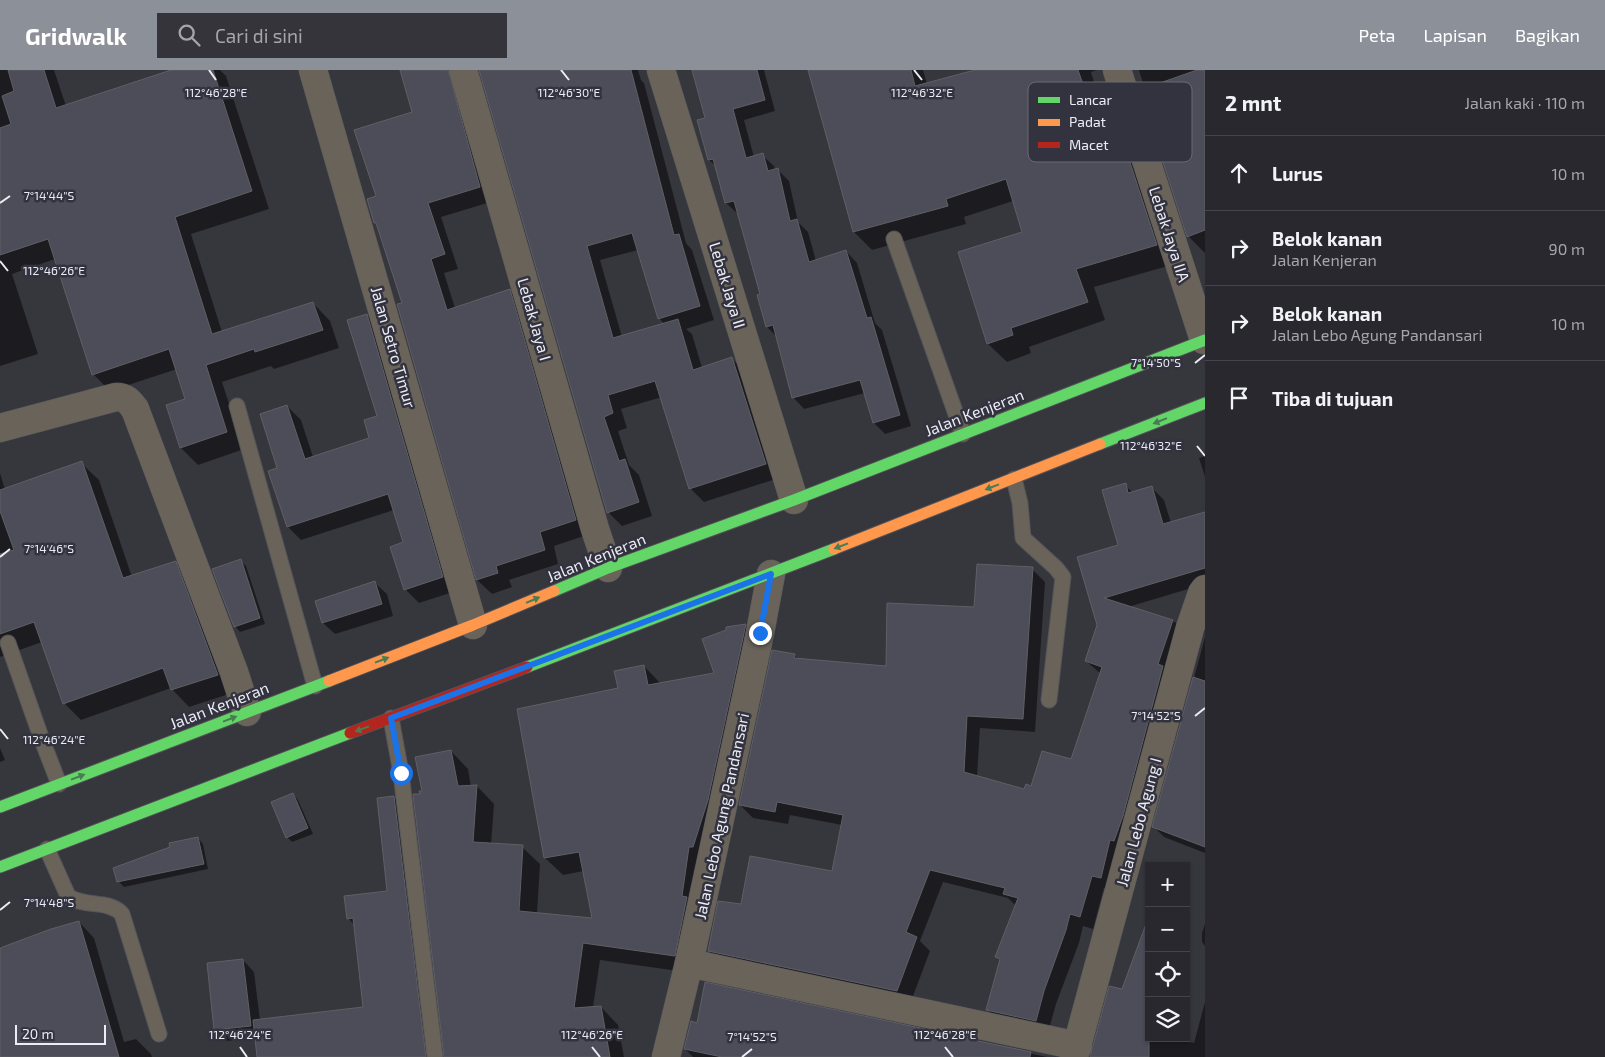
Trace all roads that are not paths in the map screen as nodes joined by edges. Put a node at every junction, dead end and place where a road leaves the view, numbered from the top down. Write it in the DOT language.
graph roads {
  1 [pos="312,70"];
  2 [pos="463,70"];
  3 [pos="661,70"];
  4 [pos="1117,70"];
  5 [pos="1121,82"];
  6 [pos="1147,162"];
  7 [pos="894,239"];
  8 [pos="1205,340"];
  9 [pos="1205,402"];
  10 [pos="236,406"];
  11 [pos="0,428"];
  12 [pos="963,434"];
  13 [pos="1014,479"];
  14 [pos="794,500"];
  15 [pos="608,568"];
  16 [pos="771,574"];
  17 [pos="1205,589"];
  18 [pos="473,625"];
  19 [pos="8,643"];
  20 [pos="315,686"];
  21 [pos="1048,700"];
  22 [pos="247,712"];
  23 [pos="391,718"];
  24 [pos="59,784"];
  25 [pos="0,807"];
  26 [pos="47,850"];
  27 [pos="0,867"];
  28 [pos="689,963"];
  29 [pos="159,1034"];
  30 [pos="1076,1051"];
  31 [pos="435,1057"];
  32 [pos="666,1057"];
  1 -- 18 [label="street, Jalan Setro Timur"];
  2 -- 15 [label="street, Lebak Jaya I"];
  3 -- 14 [label="street, Lebak Jaya II"];
  4 -- 5 [label="street, Lebak Jaya IIA"];
  6 -- 8 [label="street, Lebak Jaya IIA"];
  7 -- 12 [label="lane"];
  8 -- 12 [label="main road, Jalan Kenjeran"];
  9 -- 13 [label="main road, one-way"];
  10 -- 20 [label="lane"];
  11 -- 22 [label="street"];
  12 -- 14 [label="main road, Jalan Kenjeran"];
  13 -- 16 [label="main road, one-way"];
  13 -- 21 [label="lane"];
  14 -- 15 [label="main road, Jalan Kenjeran"];
  18 -- 15 [label="main road, Jalan Kenjeran, one-way"];
  16 -- 23 [label="main road"];
  16 -- 28 [label="street, Jalan Lebo Agung Pandansari"];
  17 -- 30 [label="street, Jalan Lebo Agung I"];
  20 -- 18 [label="main road, Jalan Kenjeran, one-way"];
  19 -- 24 [label="lane"];
  20 -- 22 [label="main road, Jalan Kenjeran"];
  24 -- 22 [label="main road, Jalan Kenjeran, one-way"];
  23 -- 26 [label="main road, one-way"];
  23 -- 31 [label="lane"];
  24 -- 25 [label="main road, Jalan Kenjeran"];
  26 -- 27 [label="main road"];
  26 -- 29 [label="lane"];
  28 -- 30 [label="street"];
  28 -- 32 [label="street, Jalan Lebo Agung Pandansari"];
}
